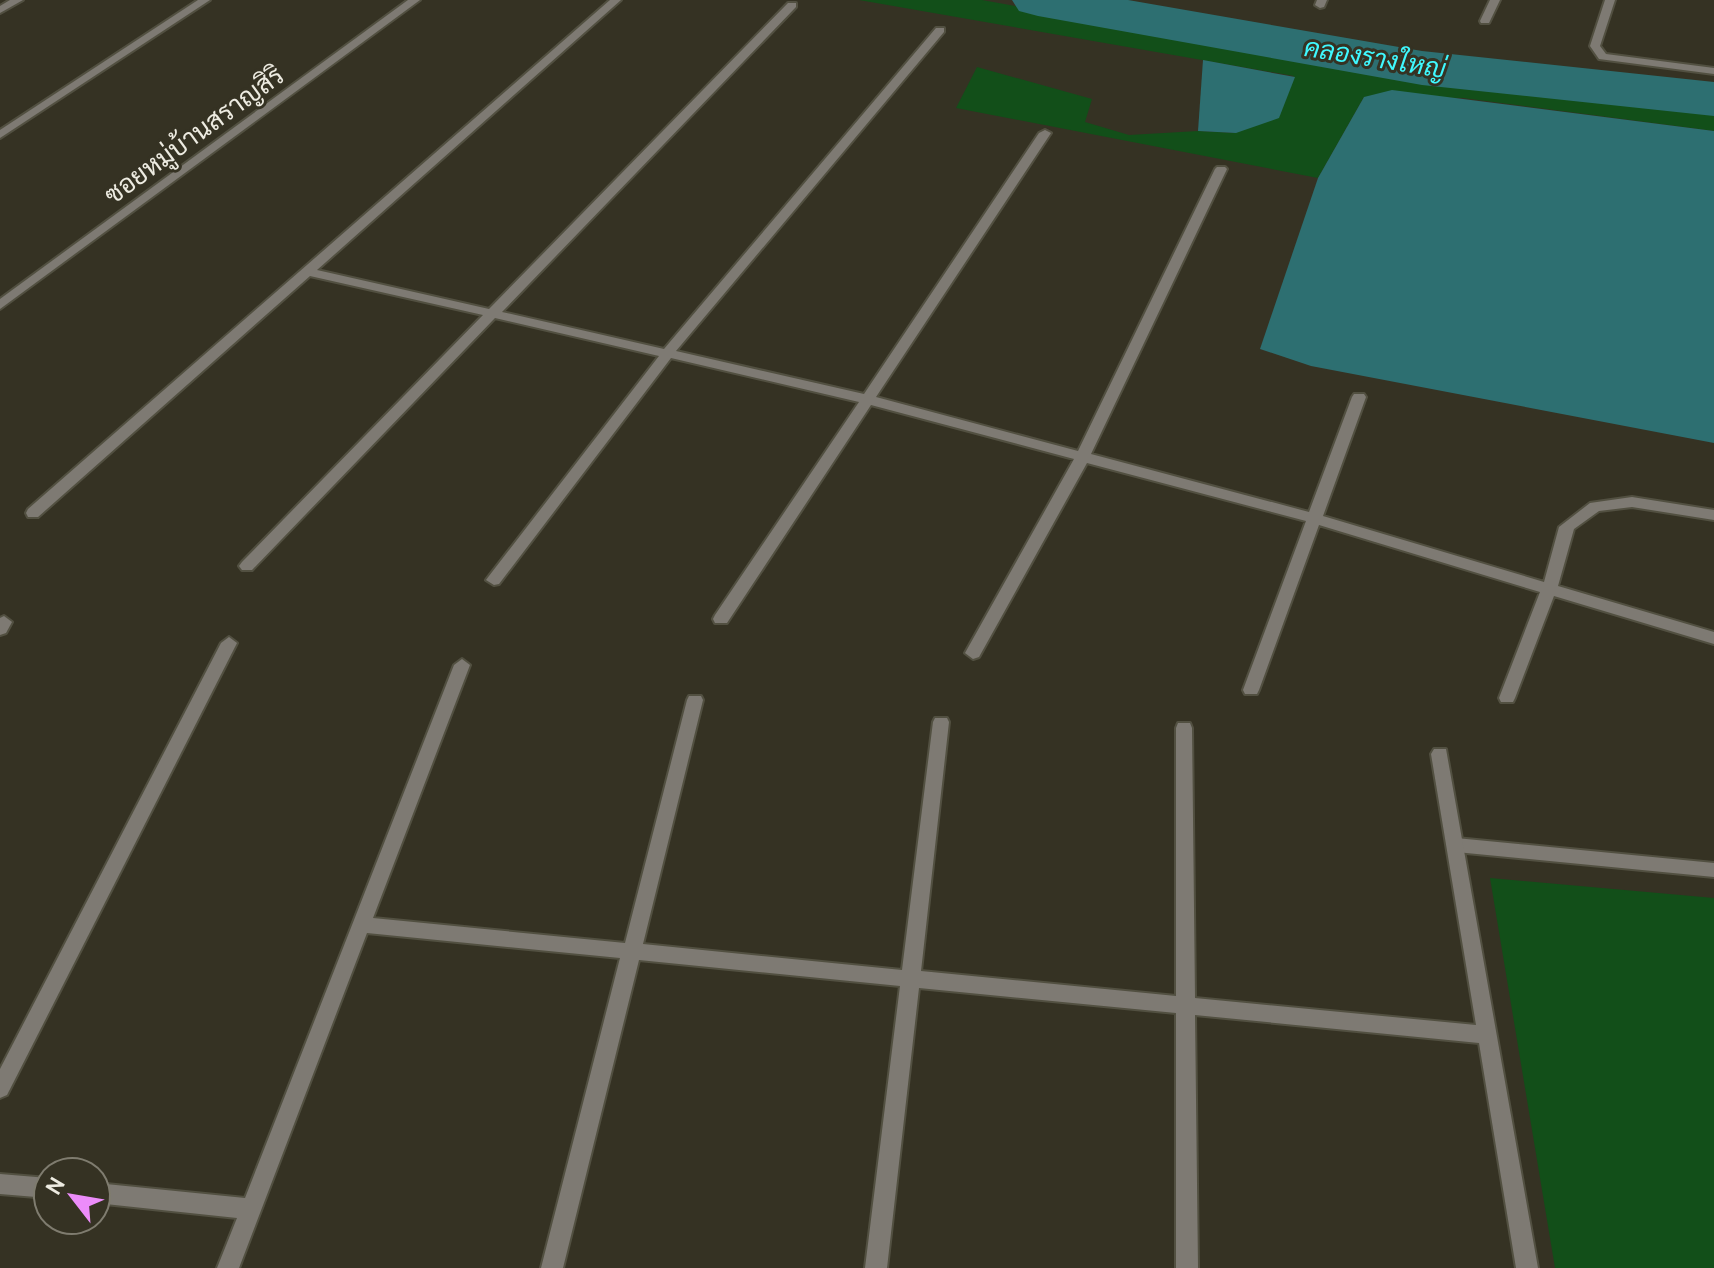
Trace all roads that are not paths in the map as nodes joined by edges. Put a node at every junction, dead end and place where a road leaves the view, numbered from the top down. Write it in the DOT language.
graph roads {
  1 [pos="18,0"];
  2 [pos="205,0"];
  3 [pos="415,0"];
  4 [pos="616,0"];
  5 [pos="1495,0"];
  6 [pos="1610,0"];
  7 [pos="792,5"];
  8 [pos="0,10"];
  9 [pos="1485,21"];
  10 [pos="940,30"];
  11 [pos="1714,71"];
  12 [pos="1045,133"];
  13 [pos="0,135"];
  14 [pos="1221,169"];
  15 [pos="306,271"];
  16 [pos="0,305"];
  17 [pos="488,314"];
  18 [pos="667,354"];
  19 [pos="1359,397"];
  20 [pos="866,399"];
  21 [pos="1083,456"];
  22 [pos="33,513"];
  23 [pos="1714,515"];
  24 [pos="1316,519"];
  25 [pos="247,566"];
  26 [pos="494,580"];
  27 [pos="1550,587"];
  28 [pos="721,619"];
  29 [pos="1714,638"];
  30 [pos="229,643"];
  31 [pos="973,653"];
  32 [pos="462,665"];
  33 [pos="1251,690"];
  34 [pos="1507,698"];
  35 [pos="695,700"];
  36 [pos="941,722"];
  37 [pos="1184,728"];
  38 [pos="1440,754"];
  39 [pos="1456,845"];
  40 [pos="1714,870"];
  41 [pos="362,925"];
  42 [pos="631,953"];
  43 [pos="911,981"];
  44 [pos="1186,1007"];
  45 [pos="1488,1035"];
  46 [pos="0,1089"];
  47 [pos="0,1184"];
  48 [pos="32,1187"];
  49 [pos="112,1195"];
  50 [pos="252,1209"];
  51 [pos="228,1268"];
  52 [pos="552,1268"];
  53 [pos="876,1268"];
  54 [pos="1187,1268"];
  55 [pos="1527,1268"];
  1 -- 8 [label="street"];
  2 -- 13 [label="street"];
  3 -- 16 [label="street, ซอยหมู่บ้านสราญสิริ"];
  4 -- 15 [label="street"];
  5 -- 9 [label="street"];
  6 -- 11 [label="street"];
  7 -- 17 [label="street"];
  10 -- 18 [label="street"];
  12 -- 20 [label="street"];
  14 -- 21 [label="street"];
  15 -- 17 [label="street"];
  15 -- 22 [label="street"];
  17 -- 18 [label="street"];
  17 -- 25 [label="street"];
  18 -- 20 [label="street"];
  18 -- 26 [label="street"];
  19 -- 24 [label="street"];
  20 -- 21 [label="street"];
  20 -- 28 [label="street"];
  21 -- 24 [label="street"];
  21 -- 31 [label="street"];
  23 -- 27 [label="street"];
  24 -- 27 [label="street"];
  24 -- 33 [label="street"];
  27 -- 29 [label="street"];
  27 -- 34 [label="street"];
  30 -- 46 [label="street"];
  32 -- 41 [label="street"];
  35 -- 42 [label="street"];
  36 -- 43 [label="street"];
  37 -- 44 [label="street"];
  38 -- 39 [label="street"];
  39 -- 40 [label="street"];
  39 -- 45 [label="street"];
  41 -- 42 [label="street"];
  41 -- 50 [label="street"];
  42 -- 43 [label="street"];
  42 -- 52 [label="street"];
  43 -- 44 [label="street"];
  43 -- 53 [label="street"];
  44 -- 45 [label="street"];
  44 -- 54 [label="street"];
  45 -- 55 [label="street"];
  47 -- 48 [label="street"];
  49 -- 50 [label="street"];
  50 -- 51 [label="street"];
}
